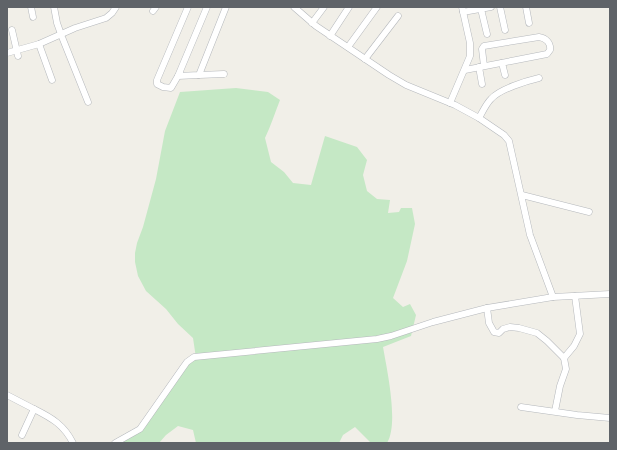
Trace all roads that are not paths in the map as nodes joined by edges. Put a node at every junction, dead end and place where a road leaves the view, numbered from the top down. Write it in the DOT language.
graph roads {
  1 [pos="31,7"];
  2 [pos="54,7"];
  3 [pos="116,7"];
  4 [pos="188,7"];
  5 [pos="207,7"];
  6 [pos="226,7"];
  7 [pos="324,7"];
  8 [pos="349,7"];
  9 [pos="491,7"];
  10 [pos="500,7"];
  11 [pos="526,7"];
  12 [pos="297,8"];
  13 [pos="373,8"];
  14 [pos="483,8"];
  15 [pos="463,9"];
  16 [pos="398,16"];
  17 [pos="33,17"];
  18 [pos="529,23"];
  19 [pos="312,24"];
  20 [pos="12,30"];
  21 [pos="505,30"];
  22 [pos="61,34"];
  23 [pos="487,34"];
  24 [pos="330,36"];
  25 [pos="38,44"];
  26 [pos="348,47"];
  27 [pos="18,53"];
  28 [pos="7,54"];
  29 [pos="366,59"];
  30 [pos="502,63"];
  31 [pos="481,67"];
  32 [pos="465,70"];
  33 [pos="224,74"];
  34 [pos="199,75"];
  35 [pos="505,75"];
  36 [pos="178,76"];
  37 [pos="539,78"];
  38 [pos="52,80"];
  39 [pos="482,84"];
  40 [pos="88,102"];
  41 [pos="450,103"];
  42 [pos="479,118"];
  43 [pos="522,195"];
  44 [pos="589,212"];
  45 [pos="610,294"];
  46 [pos="575,296"];
  47 [pos="553,298"];
  48 [pos="487,308"];
  49 [pos="564,358"];
  50 [pos="7,395"];
  51 [pos="521,407"];
  52 [pos="34,409"];
  53 [pos="556,412"];
  54 [pos="610,418"];
  55 [pos="22,435"];
  56 [pos="73,443"];
  57 [pos="115,443"];
  1 -- 17 [label="street"];
  2 -- 22 [label="street"];
  3 -- 22 [label="street"];
  4 -- 36 [label="street"];
  5 -- 36 [label="street"];
  6 -- 34 [label="street"];
  7 -- 19 [label="street"];
  8 -- 24 [label="street"];
  9 -- 14 [label="street"];
  10 -- 21 [label="street"];
  11 -- 18 [label="street"];
  12 -- 19 [label="street"];
  13 -- 26 [label="street"];
  14 -- 15 [label="street"];
  14 -- 23 [label="street"];
  15 -- 32 [label="street"];
  16 -- 29 [label="street"];
  19 -- 24 [label="street"];
  20 -- 27 [label="street"];
  22 -- 25 [label="street"];
  22 -- 40 [label="street"];
  24 -- 26 [label="street"];
  25 -- 27 [label="street"];
  25 -- 38 [label="street"];
  26 -- 29 [label="street"];
  27 -- 28 [label="street"];
  29 -- 41 [label="street"];
  30 -- 31 [label="street"];
  30 -- 31 [label="street"];
  30 -- 35 [label="street"];
  31 -- 32 [label="street"];
  31 -- 39 [label="street"];
  32 -- 41 [label="street"];
  33 -- 34 [label="street"];
  34 -- 36 [label="street"];
  37 -- 42 [label="street"];
  41 -- 42 [label="street"];
  42 -- 43 [label="street"];
  43 -- 44 [label="street"];
  43 -- 47 [label="street"];
  45 -- 46 [label="street"];
  46 -- 47 [label="street"];
  46 -- 49 [label="street"];
  47 -- 48 [label="street"];
  48 -- 49 [label="street"];
  48 -- 57 [label="street"];
  49 -- 53 [label="street"];
  50 -- 52 [label="street"];
  51 -- 53 [label="street"];
  52 -- 55 [label="street"];
  52 -- 56 [label="street"];
  53 -- 54 [label="street"];
}
